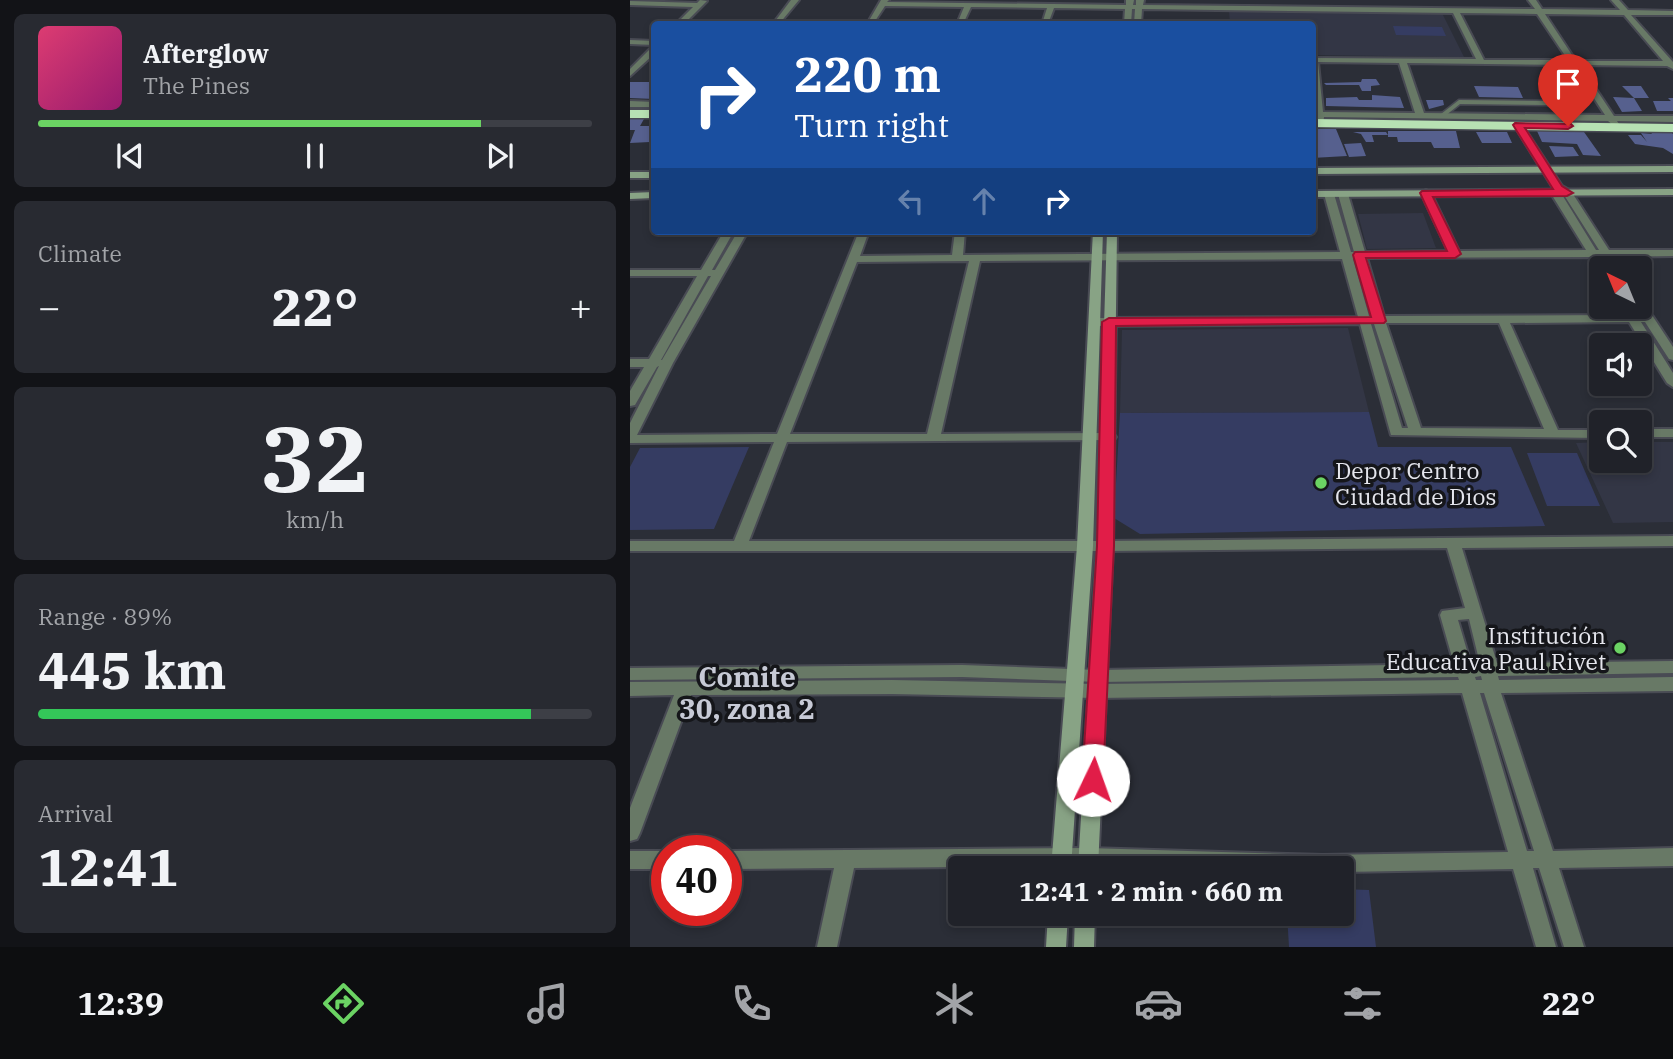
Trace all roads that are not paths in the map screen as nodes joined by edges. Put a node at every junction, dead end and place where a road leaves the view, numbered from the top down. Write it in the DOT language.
graph roads {
  1 [pos="795,0"];
  2 [pos="1337,0"];
  3 [pos="1345,0"];
  4 [pos="1532,0"];
  5 [pos="1615,0"];
  6 [pos="701,2"];
  7 [pos="884,2"];
  8 [pos="630,4"];
  9 [pos="1130,4"];
  10 [pos="1140,4"];
  11 [pos="968,5"];
  12 [pos="1051,6"];
  13 [pos="1343,9"];
  14 [pos="1455,10"];
  15 [pos="1540,11"];
  16 [pos="1625,12"];
  17 [pos="1673,13"];
  18 [pos="683,21"];
  19 [pos="778,21"];
  20 [pos="872,21"];
  21 [pos="961,21"];
  22 [pos="1046,21"];
  23 [pos="630,42"];
  24 [pos="651,43"];
  25 [pos="651,53"];
  26 [pos="1316,60"];
  27 [pos="1402,61"];
  28 [pos="1480,62"];
  29 [pos="1576,63"];
  30 [pos="1672,66"];
  31 [pos="630,74"];
  32 [pos="630,104"];
  33 [pos="651,105"];
  34 [pos="630,114"];
  35 [pos="651,114"];
  36 [pos="1420,114"];
  37 [pos="1673,118"];
  38 [pos="1316,119"];
  39 [pos="1614,122"];
  40 [pos="1518,125"];
  41 [pos="1673,128"];
  42 [pos="1673,169"];
  43 [pos="1546,170"];
  44 [pos="1316,171"];
  45 [pos="630,175"];
  46 [pos="651,175"];
  47 [pos="1560,191"];
  48 [pos="1673,192"];
  49 [pos="1426,193"];
  50 [pos="1316,194"];
  51 [pos="1329,194"];
  52 [pos="1343,194"];
  53 [pos="630,195"];
  54 [pos="651,195"];
  55 [pos="727,235"];
  56 [pos="741,235"];
  57 [pos="862,235"];
  58 [pos="960,235"];
  59 [pos="1099,235"];
  60 [pos="1111,235"];
  61 [pos="1593,253"];
  62 [pos="1606,253"];
  63 [pos="1673,253"];
  64 [pos="1455,254"];
  65 [pos="1346,255"];
  66 [pos="1359,255"];
  67 [pos="1595,256"];
  68 [pos="1608,256"];
  69 [pos="1105,257"];
  70 [pos="957,258"];
  71 [pos="975,258"];
  72 [pos="853,259"];
  73 [pos="630,273"];
  74 [pos="705,273"];
  75 [pos="720,273"];
  76 [pos="1589,318"];
  77 [pos="1503,319"];
  78 [pos="1633,319"];
  79 [pos="1649,319"];
  80 [pos="1364,321"];
  81 [pos="1379,321"];
  82 [pos="1102,322"];
  83 [pos="1673,356"];
  84 [pos="630,363"];
  85 [pos="660,363"];
  86 [pos="1673,383"];
  87 [pos="630,402"];
  88 [pos="1416,432"];
  89 [pos="1652,433"];
  90 [pos="1673,433"];
  91 [pos="1553,434"];
  92 [pos="1589,434"];
  93 [pos="1089,437"];
  94 [pos="1109,437"];
  95 [pos="630,438"];
  96 [pos="782,438"];
  97 [pos="933,438"];
  98 [pos="1673,541"];
  99 [pos="1453,542"];
  100 [pos="740,545"];
  101 [pos="630,546"];
  102 [pos="1085,546"];
  103 [pos="1105,546"];
  104 [pos="1475,613"];
  105 [pos="1673,667"];
  106 [pos="630,674"];
  107 [pos="1490,678"];
  108 [pos="1466,679"];
  109 [pos="1074,683"];
  110 [pos="1098,684"];
  111 [pos="1673,684"];
  112 [pos="685,688"];
  113 [pos="630,689"];
  114 [pos="630,833"];
  115 [pos="1061,856"];
  116 [pos="1088,856"];
  117 [pos="1673,858"];
  118 [pos="630,860"];
  119 [pos="651,860"];
  120 [pos="742,860"];
  121 [pos="846,860"];
  122 [pos="1523,860"];
  123 [pos="948,861"];
  124 [pos="1548,861"];
  125 [pos="1354,863"];
  126 [pos="1057,926"];
  127 [pos="1085,926"];
  128 [pos="827,947"];
  129 [pos="1056,947"];
  130 [pos="1084,947"];
  131 [pos="1546,947"];
  132 [pos="1574,947"];
  1 -- 19 [label="street"];
  2 -- 13 [label="street"];
  3 -- 13 [label="street"];
  4 -- 15 [label="street"];
  5 -- 16 [label="street"];
  6 -- 8 [label="street"];
  6 -- 18 [label="street"];
  7 -- 11 [label="street"];
  7 -- 20 [label="street"];
  9 -- 10 [label="street"];
  9 -- 12 [label="street"];
  10 -- 13 [label="street"];
  11 -- 12 [label="street"];
  11 -- 21 [label="street"];
  12 -- 22 [label="street"];
  13 -- 14 [label="street"];
  14 -- 15 [label="street"];
  14 -- 28 [label="street"];
  15 -- 16 [label="street"];
  15 -- 29 [label="street"];
  16 -- 17 [label="street"];
  16 -- 30 [label="street"];
  23 -- 24 [label="street"];
  25 -- 31 [label="street"];
  26 -- 27 [label="street"];
  27 -- 28 [label="street"];
  27 -- 36 [label="street"];
  28 -- 29 [label="street"];
  29 -- 30 [label="street"];
  29 -- 39 [label="street"];
  32 -- 33 [label="street"];
  34 -- 35 [label="highway"];
  36 -- 38 [label="street"];
  36 -- 39 [label="street"];
  37 -- 39 [label="street"];
  38 -- 40 [label="highway"];
  39 -- 40 [label="highway"];
  39 -- 41 [label="highway"];
  40 -- 43 [label="street"];
  42 -- 43 [label="street"];
  43 -- 44 [label="street"];
  43 -- 47 [label="street"];
  45 -- 46 [label="street"];
  47 -- 48 [label="street"];
  47 -- 49 [label="street"];
  47 -- 61 [label="street"];
  47 -- 62 [label="street"];
  49 -- 52 [label="street"];
  49 -- 64 [label="street"];
  50 -- 51 [label="street"];
  51 -- 52 [label="street"];
  51 -- 65 [label="street"];
  52 -- 66 [label="street"];
  53 -- 54 [label="street"];
  55 -- 74 [label="street"];
  56 -- 75 [label="street"];
  57 -- 72 [label="street"];
  58 -- 70 [label="street"];
  59 -- 69 [label="street"];
  60 -- 69 [label="street"];
  61 -- 62 [label="street"];
  61 -- 64 [label="street"];
  61 -- 67 [label="street"];
  62 -- 63 [label="street"];
  62 -- 68 [label="street"];
  64 -- 66 [label="street"];
  65 -- 66 [label="street"];
  65 -- 69 [label="street"];
  65 -- 80 [label="street"];
  66 -- 81 [label="street"];
  69 -- 71 [label="street"];
  69 -- 82 [label="street"];
  70 -- 71 [label="street"];
  70 -- 72 [label="street"];
  71 -- 97 [label="street"];
  72 -- 96 [label="street"];
  73 -- 74 [label="street"];
  74 -- 75 [label="street"];
  74 -- 85 [label="street"];
  75 -- 85 [label="street"];
  76 -- 77 [label="street"];
  77 -- 81 [label="street"];
  77 -- 91 [label="street"];
  78 -- 86 [label="street"];
  79 -- 83 [label="street"];
  80 -- 81 [label="street"];
  80 -- 82 [label="street"];
  80 -- 88 [label="street"];
  81 -- 88 [label="street"];
  82 -- 93 [label="street"];
  82 -- 94 [label="street"];
  84 -- 85 [label="street"];
  85 -- 87 [label="street"];
  85 -- 95 [label="street"];
  88 -- 91 [label="street"];
  89 -- 90 [label="street"];
  91 -- 92 [label="street"];
  93 -- 94 [label="street"];
  93 -- 97 [label="street"];
  93 -- 102 [label="street"];
  94 -- 103 [label="street"];
  95 -- 96 [label="street"];
  96 -- 97 [label="street"];
  96 -- 100 [label="street"];
  98 -- 99 [label="street"];
  99 -- 103 [label="street"];
  99 -- 104 [label="street"];
  100 -- 101 [label="street"];
  100 -- 102 [label="street"];
  102 -- 103 [label="street"];
  102 -- 109 [label="street"];
  103 -- 110 [label="street"];
  104 -- 107 [label="street"];
  104 -- 108 [label="street"];
  105 -- 107 [label="street"];
  106 -- 109 [label="street"];
  107 -- 108 [label="street"];
  107 -- 111 [label="street"];
  107 -- 124 [label="street"];
  108 -- 110 [label="street"];
  108 -- 122 [label="street"];
  109 -- 110 [label="street"];
  109 -- 112 [label="street"];
  109 -- 115 [label="street"];
  110 -- 116 [label="street"];
  112 -- 113 [label="street"];
  112 -- 114 [label="street"];
  117 -- 124 [label="street"];
  118 -- 119 [label="street"];
  120 -- 121 [label="street"];
  121 -- 123 [label="street"];
  121 -- 128 [label="street"];
  122 -- 124 [label="street"];
  122 -- 125 [label="street"];
  122 -- 131 [label="street"];
  124 -- 132 [label="street"];
  126 -- 129 [label="street"];
  127 -- 130 [label="street"];
}
